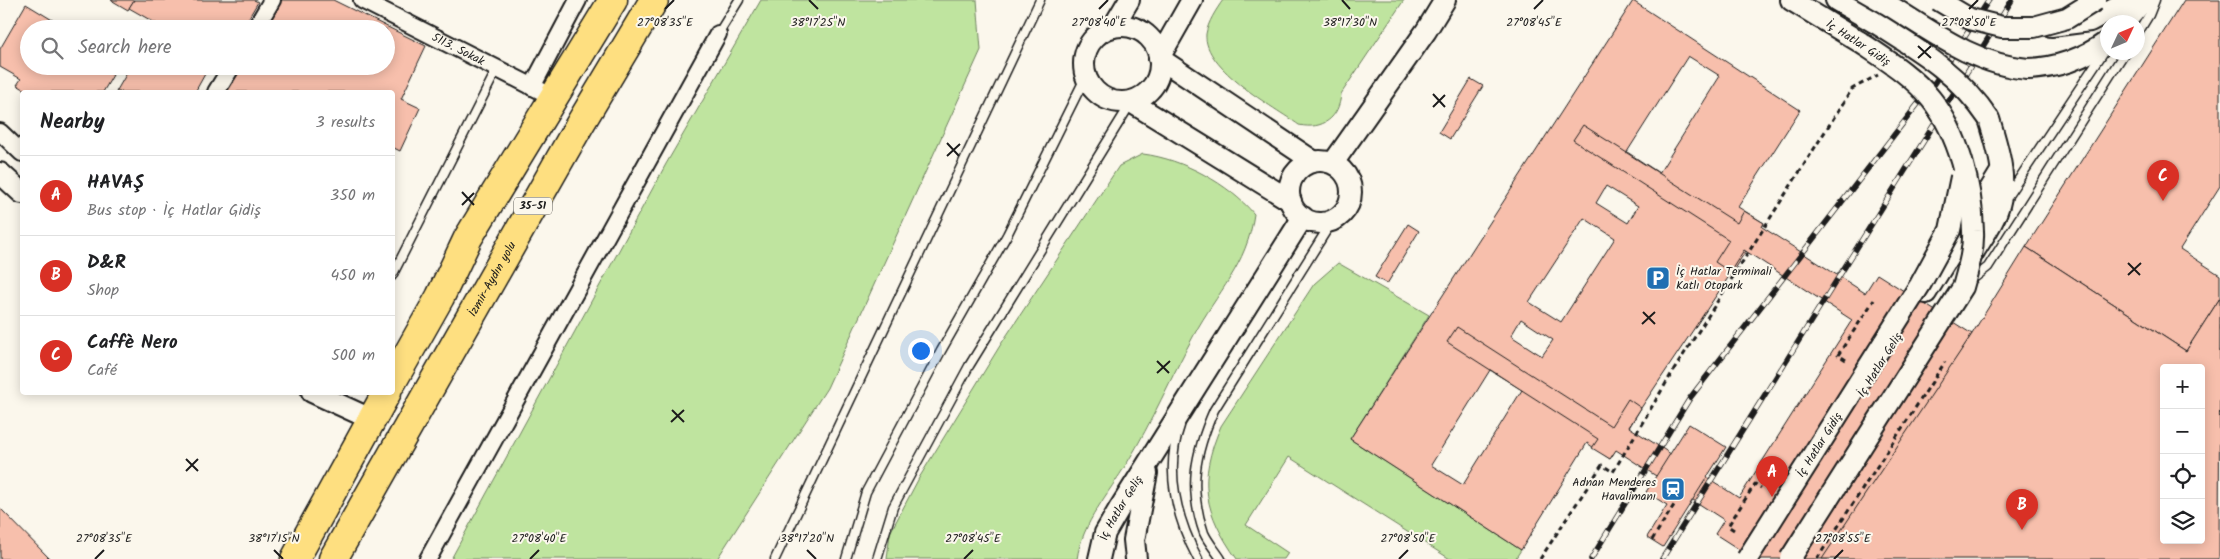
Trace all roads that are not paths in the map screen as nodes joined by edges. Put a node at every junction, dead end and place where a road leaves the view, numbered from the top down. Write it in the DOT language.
graph roads {
  1 [pos="272,0"];
  2 [pos="362,0"];
  3 [pos="578,0"];
  4 [pos="603,0"];
  5 [pos="613,0"];
  6 [pos="654,0"];
  7 [pos="739,0"];
  8 [pos="1040,0"];
  9 [pos="1129,0"];
  10 [pos="1192,0"];
  11 [pos="1445,0"];
  12 [pos="1791,0"];
  13 [pos="1836,0"];
  14 [pos="1938,0"];
  15 [pos="2096,0"];
  16 [pos="2110,0"];
  17 [pos="2129,0"];
  18 [pos="2144,0"];
  19 [pos="2154,0"];
  20 [pos="1884,2"];
  21 [pos="2132,15"];
  22 [pos="260,20"];
  23 [pos="2145,22"];
  24 [pos="1113,27"];
  25 [pos="2034,27"];
  26 [pos="718,34"];
  27 [pos="2100,47"];
  28 [pos="582,54"];
  29 [pos="1159,58"];
  30 [pos="2100,58"];
  31 [pos="2120,60"];
  32 [pos="497,69"];
  33 [pos="226,75"];
  34 [pos="1086,76"];
  35 [pos="217,90"];
  36 [pos="542,92"];
  37 [pos="1132,102"];
  38 [pos="0,132"];
  39 [pos="20,151"];
  40 [pos="1313,161"];
  41 [pos="1333,163"];
  42 [pos="1963,169"];
  43 [pos="2001,172"];
  44 [pos="0,173"];
  45 [pos="20,191"];
  46 [pos="1291,201"];
  47 [pos="1998,211"];
  48 [pos="1303,217"];
  49 [pos="1332,220"];
  50 [pos="395,270"];
  51 [pos="1963,287"];
  52 [pos="395,377"];
  53 [pos="1193,391"];
  54 [pos="386,395"];
  55 [pos="332,397"];
  56 [pos="373,420"];
  57 [pos="1149,461"];
  58 [pos="295,559"];
  59 [pos="333,559"];
  60 [pos="428,559"];
  61 [pos="775,559"];
  62 [pos="846,559"];
  63 [pos="877,559"];
  64 [pos="1100,559"];
  65 [pos="1136,559"];
  66 [pos="1198,559"];
  67 [pos="1221,559"];
  68 [pos="1747,559"];
  69 [pos="1758,559"];
  70 [pos="1781,559"];
  71 [pos="1790,559"];
  1 -- 22 [label="street"];
  2 -- 32 [label="street, 5113. Sokak"];
  3 -- 36 [label="street"];
  4 -- 28 [label="highway"];
  5 -- 28 [label="highway, 35-51"];
  6 -- 59 [label="highway, İzmir-Aydın yolu / 35-51"];
  7 -- 26 [label="lane"];
  8 -- 61 [label="lane"];
  9 -- 24 [label="street"];
  10 -- 29 [label="street"];
  11 -- 41 [label="street"];
  12 -- 42 [label="street, İç Hatlar Gidiş, bridge"];
  13 -- 43 [label="street, İç Hatlar Geliş, bridge"];
  14 -- 25 [label="street, bridge"];
  15 -- 25 [label="street, bridge"];
  16 -- 25 [label="street, bridge"];
  17 -- 25 [label="street, bridge"];
  18 -- 21 [label="street"];
  19 -- 23 [label="lane"];
  20 -- 27 [label="street, bridge"];
  24 -- 29 [label="street"];
  24 -- 34 [label="street"];
  26 -- 60 [label="street"];
  28 -- 36 [label="highway, 35-51"];
  29 -- 37 [label="street"];
  29 -- 40 [label="street"];
  30 -- 47 [label="lane"];
  31 -- 51 [label="lane"];
  32 -- 36 [label="street, 5113. Sokak"];
  32 -- 50 [label="lane"];
  33 -- 35 [label="street"];
  34 -- 37 [label="street"];
  34 -- 62 [label="lane"];
  36 -- 52 [label="highway, 35-51"];
  37 -- 46 [label="street"];
  37 -- 63 [label="lane"];
  38 -- 39 [label="street"];
  40 -- 41 [label="street"];
  40 -- 46 [label="street"];
  41 -- 49 [label="street"];
  42 -- 51 [label="street, İç Hatlar Gidiş, bridge"];
  42 -- 68 [label="street, İç Hatlar Gidiş, bridge"];
  43 -- 47 [label="street, İç Hatlar Geliş"];
  43 -- 69 [label="street, İç Hatlar Geliş"];
  44 -- 45 [label="street"];
  46 -- 48 [label="street"];
  47 -- 70 [label="street, İç Hatlar Geliş"];
  48 -- 49 [label="street"];
  48 -- 53 [label="street, İç Hatlar Geliş"];
  49 -- 67 [label="lane"];
  51 -- 71 [label="street, İç Hatlar Gidiş, bridge"];
  53 -- 57 [label="street, İç Hatlar Geliş"];
  53 -- 66 [label="lane"];
  54 -- 56 [label="highway"];
  55 -- 56 [label="street"];
  56 -- 58 [label="highway"];
  57 -- 64 [label="street, İç Hatlar Geliş"];
  57 -- 65 [label="street"];
}
